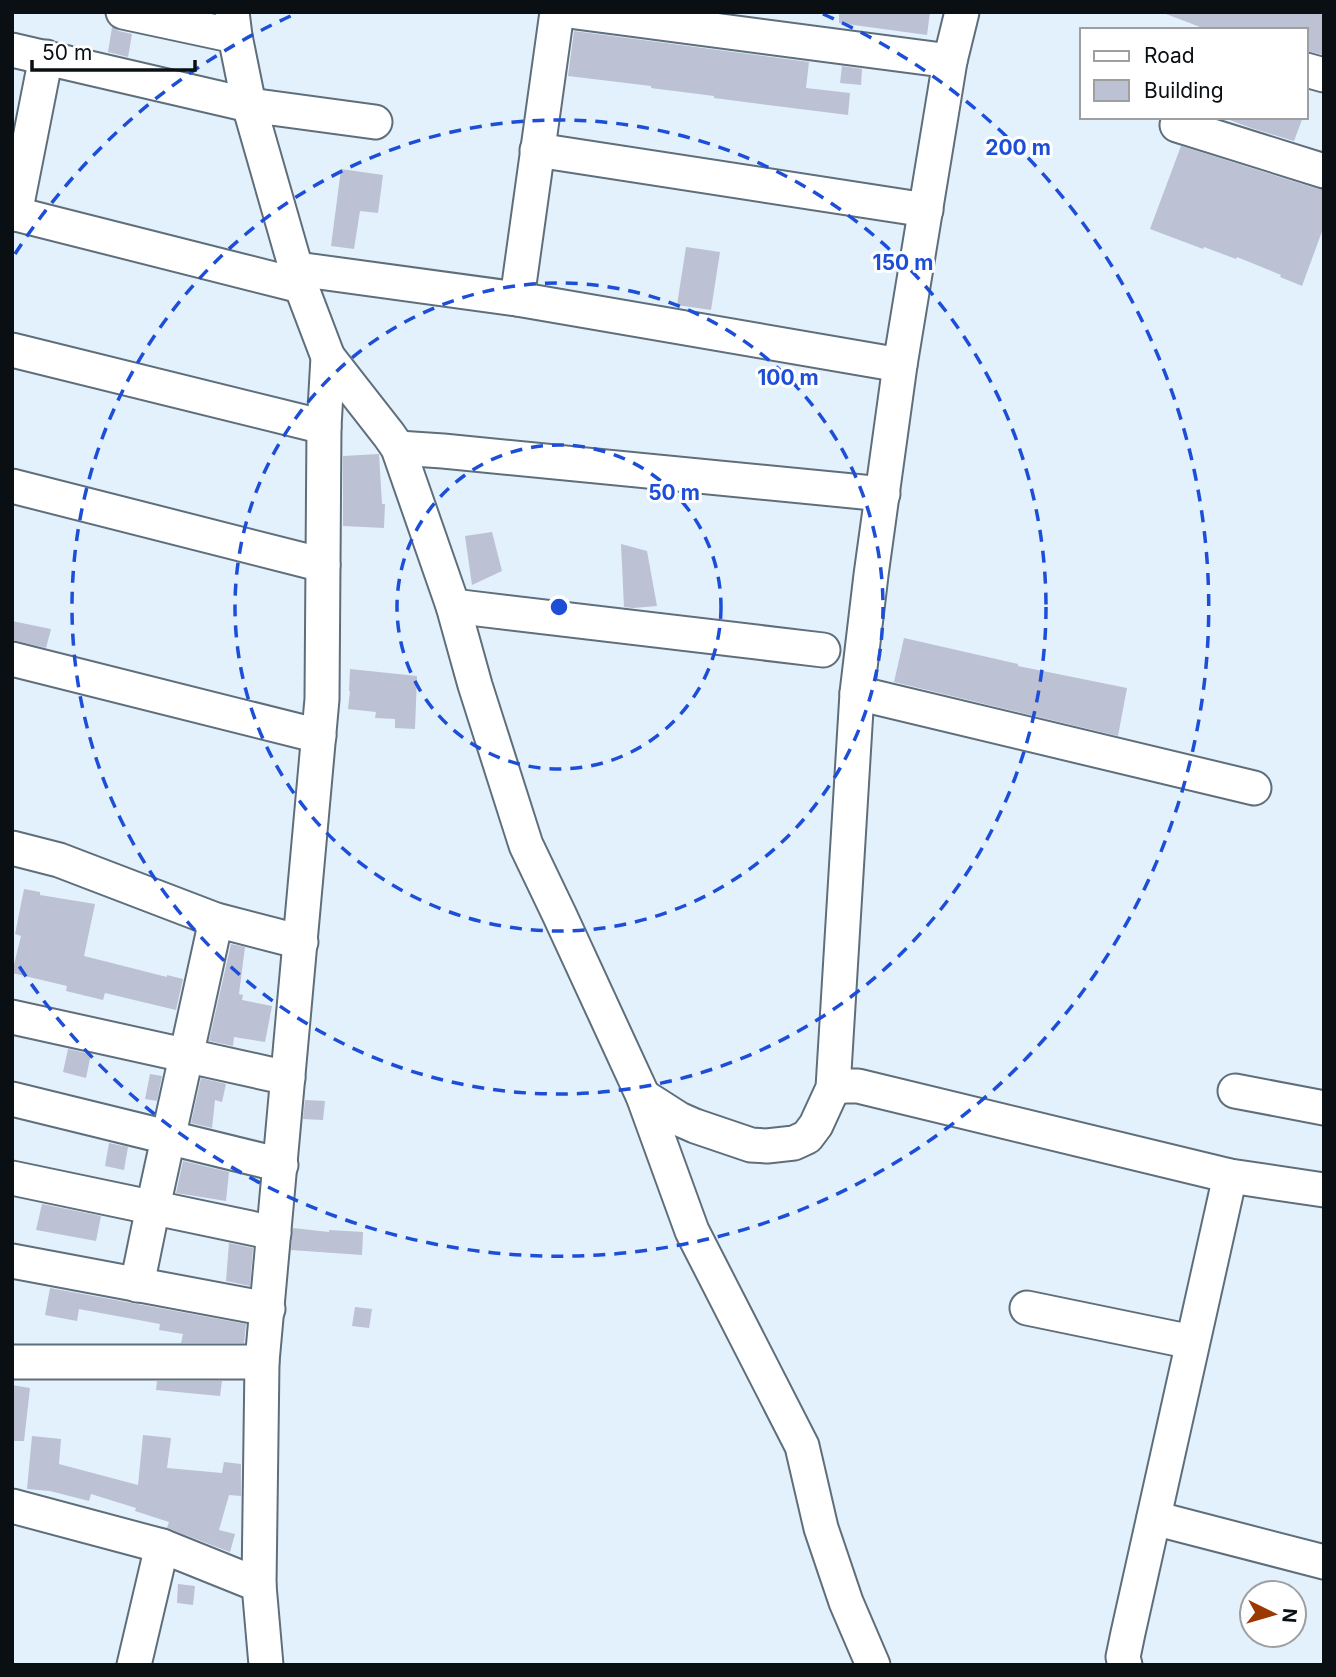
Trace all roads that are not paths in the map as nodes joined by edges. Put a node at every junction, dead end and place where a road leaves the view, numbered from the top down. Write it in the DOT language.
graph roads {
  1 [pos="123,12"];
  2 [pos="557,12"];
  3 [pos="576,12"];
  4 [pos="962,12"];
  5 [pos="234,24"];
  6 [pos="12,50"];
  7 [pos="46,57"];
  8 [pos="950,61"];
  9 [pos="249,105"];
  10 [pos="376,122"];
  11 [pos="1177,125"];
  12 [pos="537,150"];
  13 [pos="1324,171"];
  14 [pos="926,210"];
  15 [pos="14,214"];
  16 [pos="299,277"];
  17 [pos="517,299"];
  18 [pos="12,350"];
  19 [pos="328,357"];
  20 [pos="900,365"];
  21 [pos="324,427"];
  22 [pos="398,448"];
  23 [pos="12,486"];
  24 [pos="883,494"];
  25 [pos="323,565"];
  26 [pos="453,606"];
  27 [pos="823,650"];
  28 [pos="12,659"];
  29 [pos="857,693"];
  30 [pos="319,736"];
  31 [pos="1254,788"];
  32 [pos="12,848"];
  33 [pos="216,920"];
  34 [pos="301,942"];
  35 [pos="12,1017"];
  36 [pos="187,1056"];
  37 [pos="288,1078"];
  38 [pos="833,1088"];
  39 [pos="1235,1091"];
  40 [pos="643,1096"];
  41 [pos="12,1099"];
  42 [pos="1324,1108"];
  43 [pos="169,1137"];
  44 [pos="281,1165"];
  45 [pos="1230,1176"];
  46 [pos="12,1178"];
  47 [pos="1324,1191"];
  48 [pos="153,1207"];
  49 [pos="274,1233"];
  50 [pos="12,1261"];
  51 [pos="138,1284"];
  52 [pos="1027,1308"];
  53 [pos="268,1309"];
  54 [pos="1192,1342"];
  55 [pos="12,1362"];
  56 [pos="262,1362"];
  57 [pos="12,1506"];
  58 [pos="1154,1518"];
  59 [pos="162,1546"];
  60 [pos="1324,1562"];
  61 [pos="259,1585"];
  62 [pos="134,1665"];
  63 [pos="266,1665"];
  64 [pos="873,1665"];
  65 [pos="1125,1665"];
  1 -- 5 [label="street"];
  2 -- 12 [label="street"];
  3 -- 8 [label="street"];
  4 -- 8 [label="street"];
  5 -- 9 [label="street"];
  6 -- 7 [label="street"];
  7 -- 9 [label="street"];
  7 -- 15 [label="street"];
  8 -- 14 [label="street"];
  9 -- 10 [label="street"];
  9 -- 16 [label="street"];
  11 -- 13 [label="street"];
  12 -- 14 [label="street"];
  12 -- 17 [label="street"];
  14 -- 20 [label="street"];
  15 -- 16 [label="street"];
  16 -- 17 [label="street"];
  16 -- 19 [label="street"];
  17 -- 20 [label="street"];
  18 -- 21 [label="street"];
  19 -- 21 [label="street"];
  19 -- 22 [label="street"];
  20 -- 24 [label="street"];
  21 -- 25 [label="street"];
  22 -- 24 [label="street"];
  22 -- 26 [label="street"];
  23 -- 25 [label="street"];
  24 -- 29 [label="street"];
  25 -- 30 [label="street"];
  26 -- 27 [label="street"];
  26 -- 40 [label="street"];
  28 -- 30 [label="street"];
  29 -- 31 [label="street"];
  29 -- 38 [label="street"];
  30 -- 34 [label="street"];
  32 -- 33 [label="street"];
  33 -- 34 [label="street"];
  33 -- 36 [label="street"];
  34 -- 37 [label="street"];
  35 -- 36 [label="street"];
  36 -- 37 [label="street"];
  36 -- 43 [label="street"];
  37 -- 44 [label="street"];
  38 -- 40 [label="street"];
  38 -- 45 [label="street"];
  39 -- 42 [label="street"];
  40 -- 64 [label="street"];
  41 -- 43 [label="street"];
  43 -- 44 [label="street"];
  43 -- 48 [label="street"];
  44 -- 49 [label="street"];
  45 -- 47 [label="street"];
  45 -- 54 [label="street"];
  46 -- 48 [label="street"];
  48 -- 49 [label="street"];
  48 -- 51 [label="street"];
  49 -- 53 [label="street"];
  50 -- 51 [label="street"];
  51 -- 53 [label="street"];
  52 -- 54 [label="street"];
  53 -- 56 [label="street"];
  54 -- 58 [label="street"];
  55 -- 56 [label="street"];
  56 -- 61 [label="street"];
  57 -- 59 [label="street"];
  58 -- 60 [label="street"];
  58 -- 65 [label="street"];
  59 -- 61 [label="street"];
  59 -- 62 [label="street"];
  61 -- 63 [label="street"];
}
